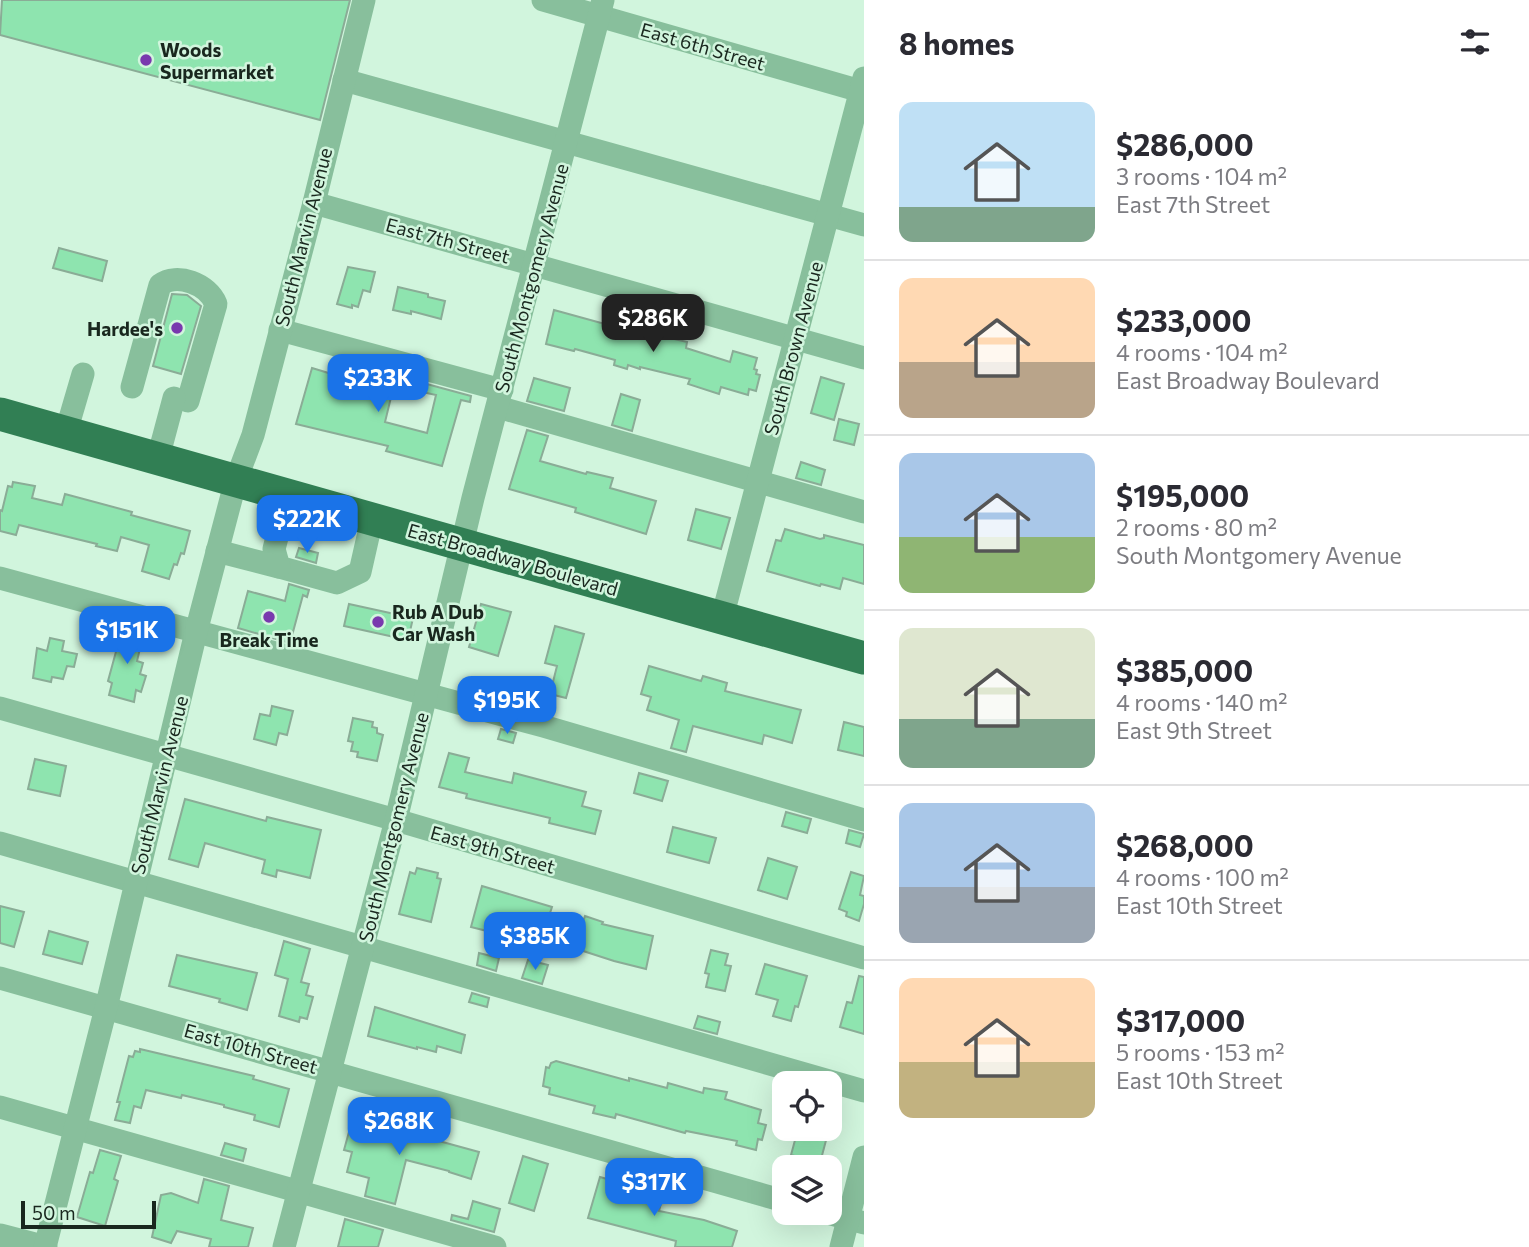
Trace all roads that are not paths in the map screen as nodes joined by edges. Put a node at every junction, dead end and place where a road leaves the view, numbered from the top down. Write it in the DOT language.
graph roads {
  1 [pos="364,0"];
  2 [pos="543,0"];
  3 [pos="601,8"];
  4 [pos="344,80"];
  5 [pos="863,87"];
  6 [pos="567,142"];
  7 [pos="314,203"];
  8 [pos="828,215"];
  9 [pos="864,225"];
  10 [pos="535,264"];
  11 [pos="280,330"];
  12 [pos="795,339"];
  13 [pos="864,358"];
  14 [pos="83,374"];
  15 [pos="132,387"];
  16 [pos="500,399"];
  17 [pos="0,414"];
  18 [pos="66,432"];
  19 [pos="158,458"];
  20 [pos="236,480"];
  21 [pos="758,480"];
  22 [pos="288,495"];
  23 [pos="864,512"];
  24 [pos="372,519"];
  25 [pos="461,544"];
  26 [pos="217,551"];
  27 [pos="279,567"];
  28 [pos="0,578"];
  29 [pos="722,618"];
  30 [pos="196,632"];
  31 [pos="864,658"];
  32 [pos="427,694"];
  33 [pos="0,708"];
  34 [pos="166,755"];
  35 [pos="396,820"];
  36 [pos="864,820"];
  37 [pos="0,843"];
  38 [pos="135,882"];
  39 [pos="362,949"];
  40 [pos="864,958"];
  41 [pos="0,978"];
  42 [pos="106,1008"];
  43 [pos="330,1070"];
  44 [pos="864,1091"];
  45 [pos="0,1107"];
  46 [pos="75,1127"];
  47 [pos="864,1157"];
  48 [pos="298,1191"];
  49 [pos="772,1197"];
  50 [pos="846,1218"];
  51 [pos="0,1235"];
  52 [pos="45,1247"];
  53 [pos="284,1247"];
  54 [pos="495,1247"];
  55 [pos="841,1247"];
  1 -- 4 [label="street, South Marvin Avenue"];
  2 -- 3 [label="street, East 6th Street"];
  3 -- 5 [label="street, East 6th Street"];
  3 -- 6 [label="street, South Montgomery Avenue"];
  4 -- 6 [label="street"];
  4 -- 7 [label="street, South Marvin Avenue"];
  5 -- 8 [label="street, South Brown Avenue"];
  6 -- 8 [label="street"];
  6 -- 10 [label="street, South Montgomery Avenue"];
  7 -- 10 [label="street, East 7th Street"];
  7 -- 11 [label="street, South Marvin Avenue"];
  8 -- 9 [label="street"];
  8 -- 12 [label="street, South Brown Avenue"];
  10 -- 12 [label="street, East 7th Street"];
  10 -- 16 [label="street, South Montgomery Avenue"];
  11 -- 16 [label="street"];
  11 -- 20 [label="street, South Marvin Avenue"];
  12 -- 13 [label="street, East 7th Street"];
  12 -- 21 [label="street, South Brown Avenue"];
  14 -- 18 [label="street"];
  15 -- 19 [label="street"];
  16 -- 21 [label="street"];
  16 -- 25 [label="street, South Montgomery Avenue"];
  17 -- 18 [label="highway, East Broadway Boulevard"];
  18 -- 19 [label="highway, East Broadway Boulevard"];
  19 -- 20 [label="highway, East Broadway Boulevard"];
  20 -- 22 [label="highway, East Broadway Boulevard"];
  20 -- 26 [label="street, South Marvin Avenue"];
  21 -- 23 [label="street"];
  21 -- 29 [label="street, South Brown Avenue"];
  22 -- 24 [label="highway, East Broadway Boulevard"];
  22 -- 27 [label="street"];
  24 -- 25 [label="highway, East Broadway Boulevard"];
  24 -- 27 [label="street"];
  25 -- 29 [label="highway, East Broadway Boulevard"];
  25 -- 32 [label="street, South Montgomery Avenue"];
  26 -- 27 [label="street"];
  26 -- 30 [label="street, South Marvin Avenue"];
  28 -- 30 [label="street"];
  29 -- 31 [label="highway, East Broadway Boulevard"];
  30 -- 32 [label="street"];
  30 -- 34 [label="street, South Marvin Avenue"];
  32 -- 35 [label="street, South Montgomery Avenue"];
  32 -- 36 [label="street"];
  33 -- 34 [label="street, East 9th Street"];
  34 -- 35 [label="street, East 9th Street"];
  34 -- 38 [label="street, South Marvin Avenue"];
  35 -- 39 [label="street, South Montgomery Avenue"];
  35 -- 40 [label="street, East 9th Street"];
  37 -- 38 [label="street"];
  38 -- 39 [label="street"];
  38 -- 42 [label="street, South Marvin Avenue"];
  39 -- 43 [label="street, South Montgomery Avenue"];
  39 -- 44 [label="street"];
  41 -- 42 [label="street, East 10th Street"];
  42 -- 43 [label="street, East 10th Street"];
  42 -- 46 [label="street, South Marvin Avenue"];
  43 -- 48 [label="street, South Montgomery Avenue"];
  43 -- 49 [label="street, East 10th Street"];
  45 -- 46 [label="street"];
  46 -- 48 [label="street"];
  46 -- 52 [label="street, South Marvin Avenue"];
  47 -- 50 [label="street"];
  48 -- 53 [label="street, South Montgomery Avenue"];
  48 -- 54 [label="street"];
  50 -- 55 [label="street"];
  51 -- 52 [label="street"];
}
